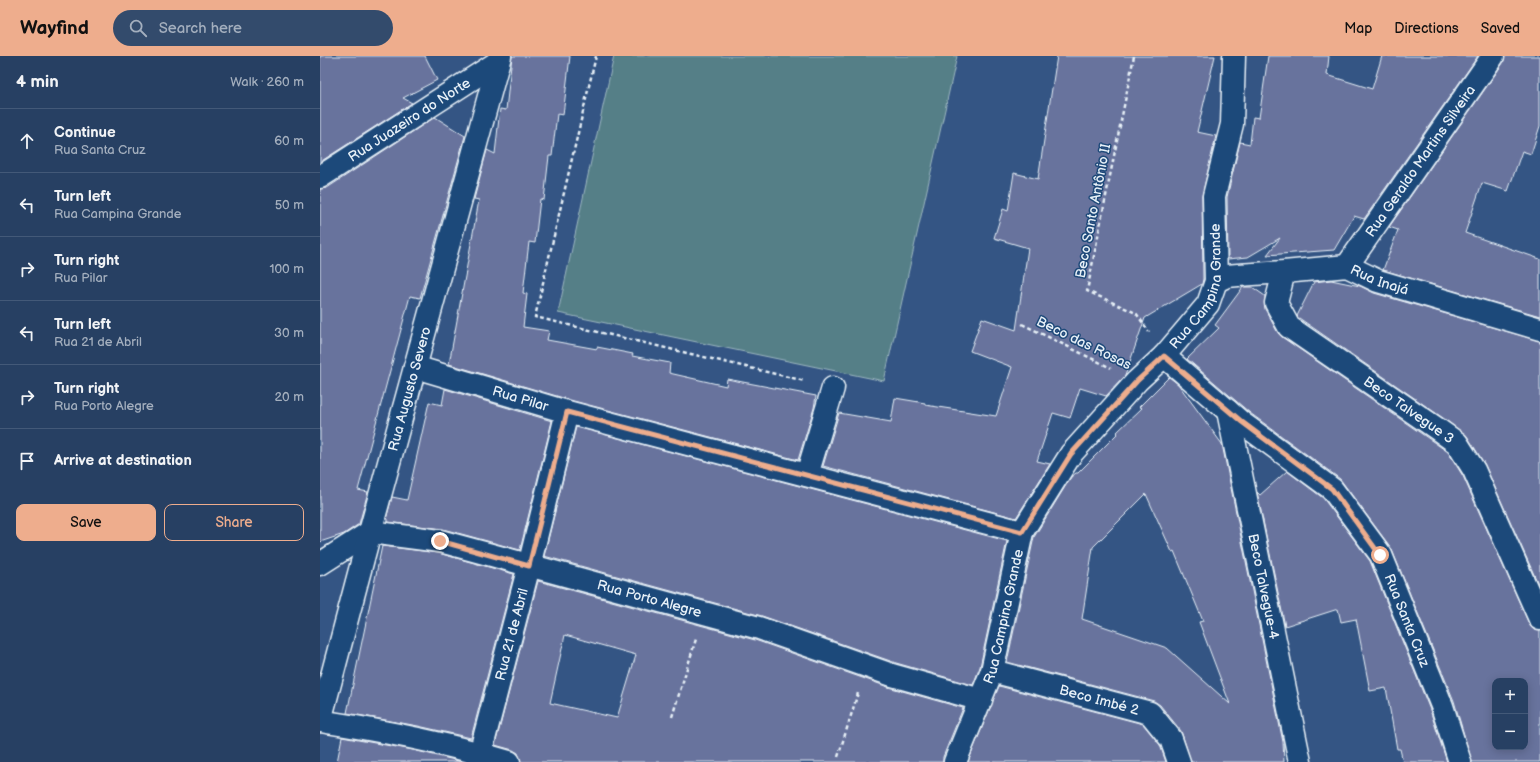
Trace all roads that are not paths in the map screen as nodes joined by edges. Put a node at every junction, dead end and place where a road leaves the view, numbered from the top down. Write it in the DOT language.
graph roads {
  1 [pos="1234,56"];
  2 [pos="1493,56"];
  3 [pos="499,59"];
  4 [pos="320,177"];
  5 [pos="1348,266"];
  6 [pos="1284,272"];
  7 [pos="1216,281"];
  8 [pos="1540,329"];
  9 [pos="1164,356"];
  10 [pos="415,367"];
  11 [pos="833,388"];
  12 [pos="1228,411"];
  13 [pos="567,412"];
  14 [pos="806,475"];
  15 [pos="370,532"];
  16 [pos="1022,532"];
  17 [pos="320,564"];
  18 [pos="529,566"];
  19 [pos="1540,619"];
  20 [pos="992,671"];
  21 [pos="981,700"];
  22 [pos="320,721"];
  23 [pos="479,758"];
  24 [pos="509,762"];
  25 [pos="955,762"];
  26 [pos="1179,762"];
  27 [pos="1300,762"];
  28 [pos="1460,762"];
  1 -- 7 [label="street, Rua Campina Grande"];
  2 -- 5 [label="street, Rua Geraldo Martins Silveira"];
  3 -- 4 [label="street, Rua Juazeiro do Norte"];
  3 -- 10 [label="street, Rua Augusto Severo"];
  5 -- 6 [label="street, Rua Inajá"];
  5 -- 8 [label="street, Rua Inajá"];
  6 -- 7 [label="street, Rua Inajá"];
  6 -- 19 [label="street, Beco Talvegue 3"];
  7 -- 9 [label="street, Rua Campina Grande"];
  9 -- 12 [label="street, Rua Santa Cruz"];
  9 -- 16 [label="street, Rua Campina Grande"];
  10 -- 13 [label="street, Rua Pilar"];
  10 -- 15 [label="street, Rua Augusto Severo"];
  11 -- 14 [label="street"];
  12 -- 27 [label="street, Beco Talvegue-4"];
  12 -- 28 [label="street, Rua Santa Cruz"];
  13 -- 14 [label="street, Rua Pilar"];
  13 -- 18 [label="street, Rua 21 de Abril"];
  14 -- 16 [label="street, Rua Pilar"];
  15 -- 17 [label="street"];
  15 -- 18 [label="street, Rua Porto Alegre"];
  15 -- 22 [label="street, Rua Augusto Severo"];
  16 -- 20 [label="street, Rua Campina Grande"];
  18 -- 21 [label="street, Rua Porto Alegre"];
  18 -- 23 [label="street, Rua 21 de Abril"];
  20 -- 21 [label="street, Rua Campina Grande"];
  20 -- 26 [label="street, Beco Imbé 2"];
  21 -- 25 [label="street, Rua Campina Grande"];
  22 -- 23 [label="street"];
  23 -- 24 [label="street"];
}
